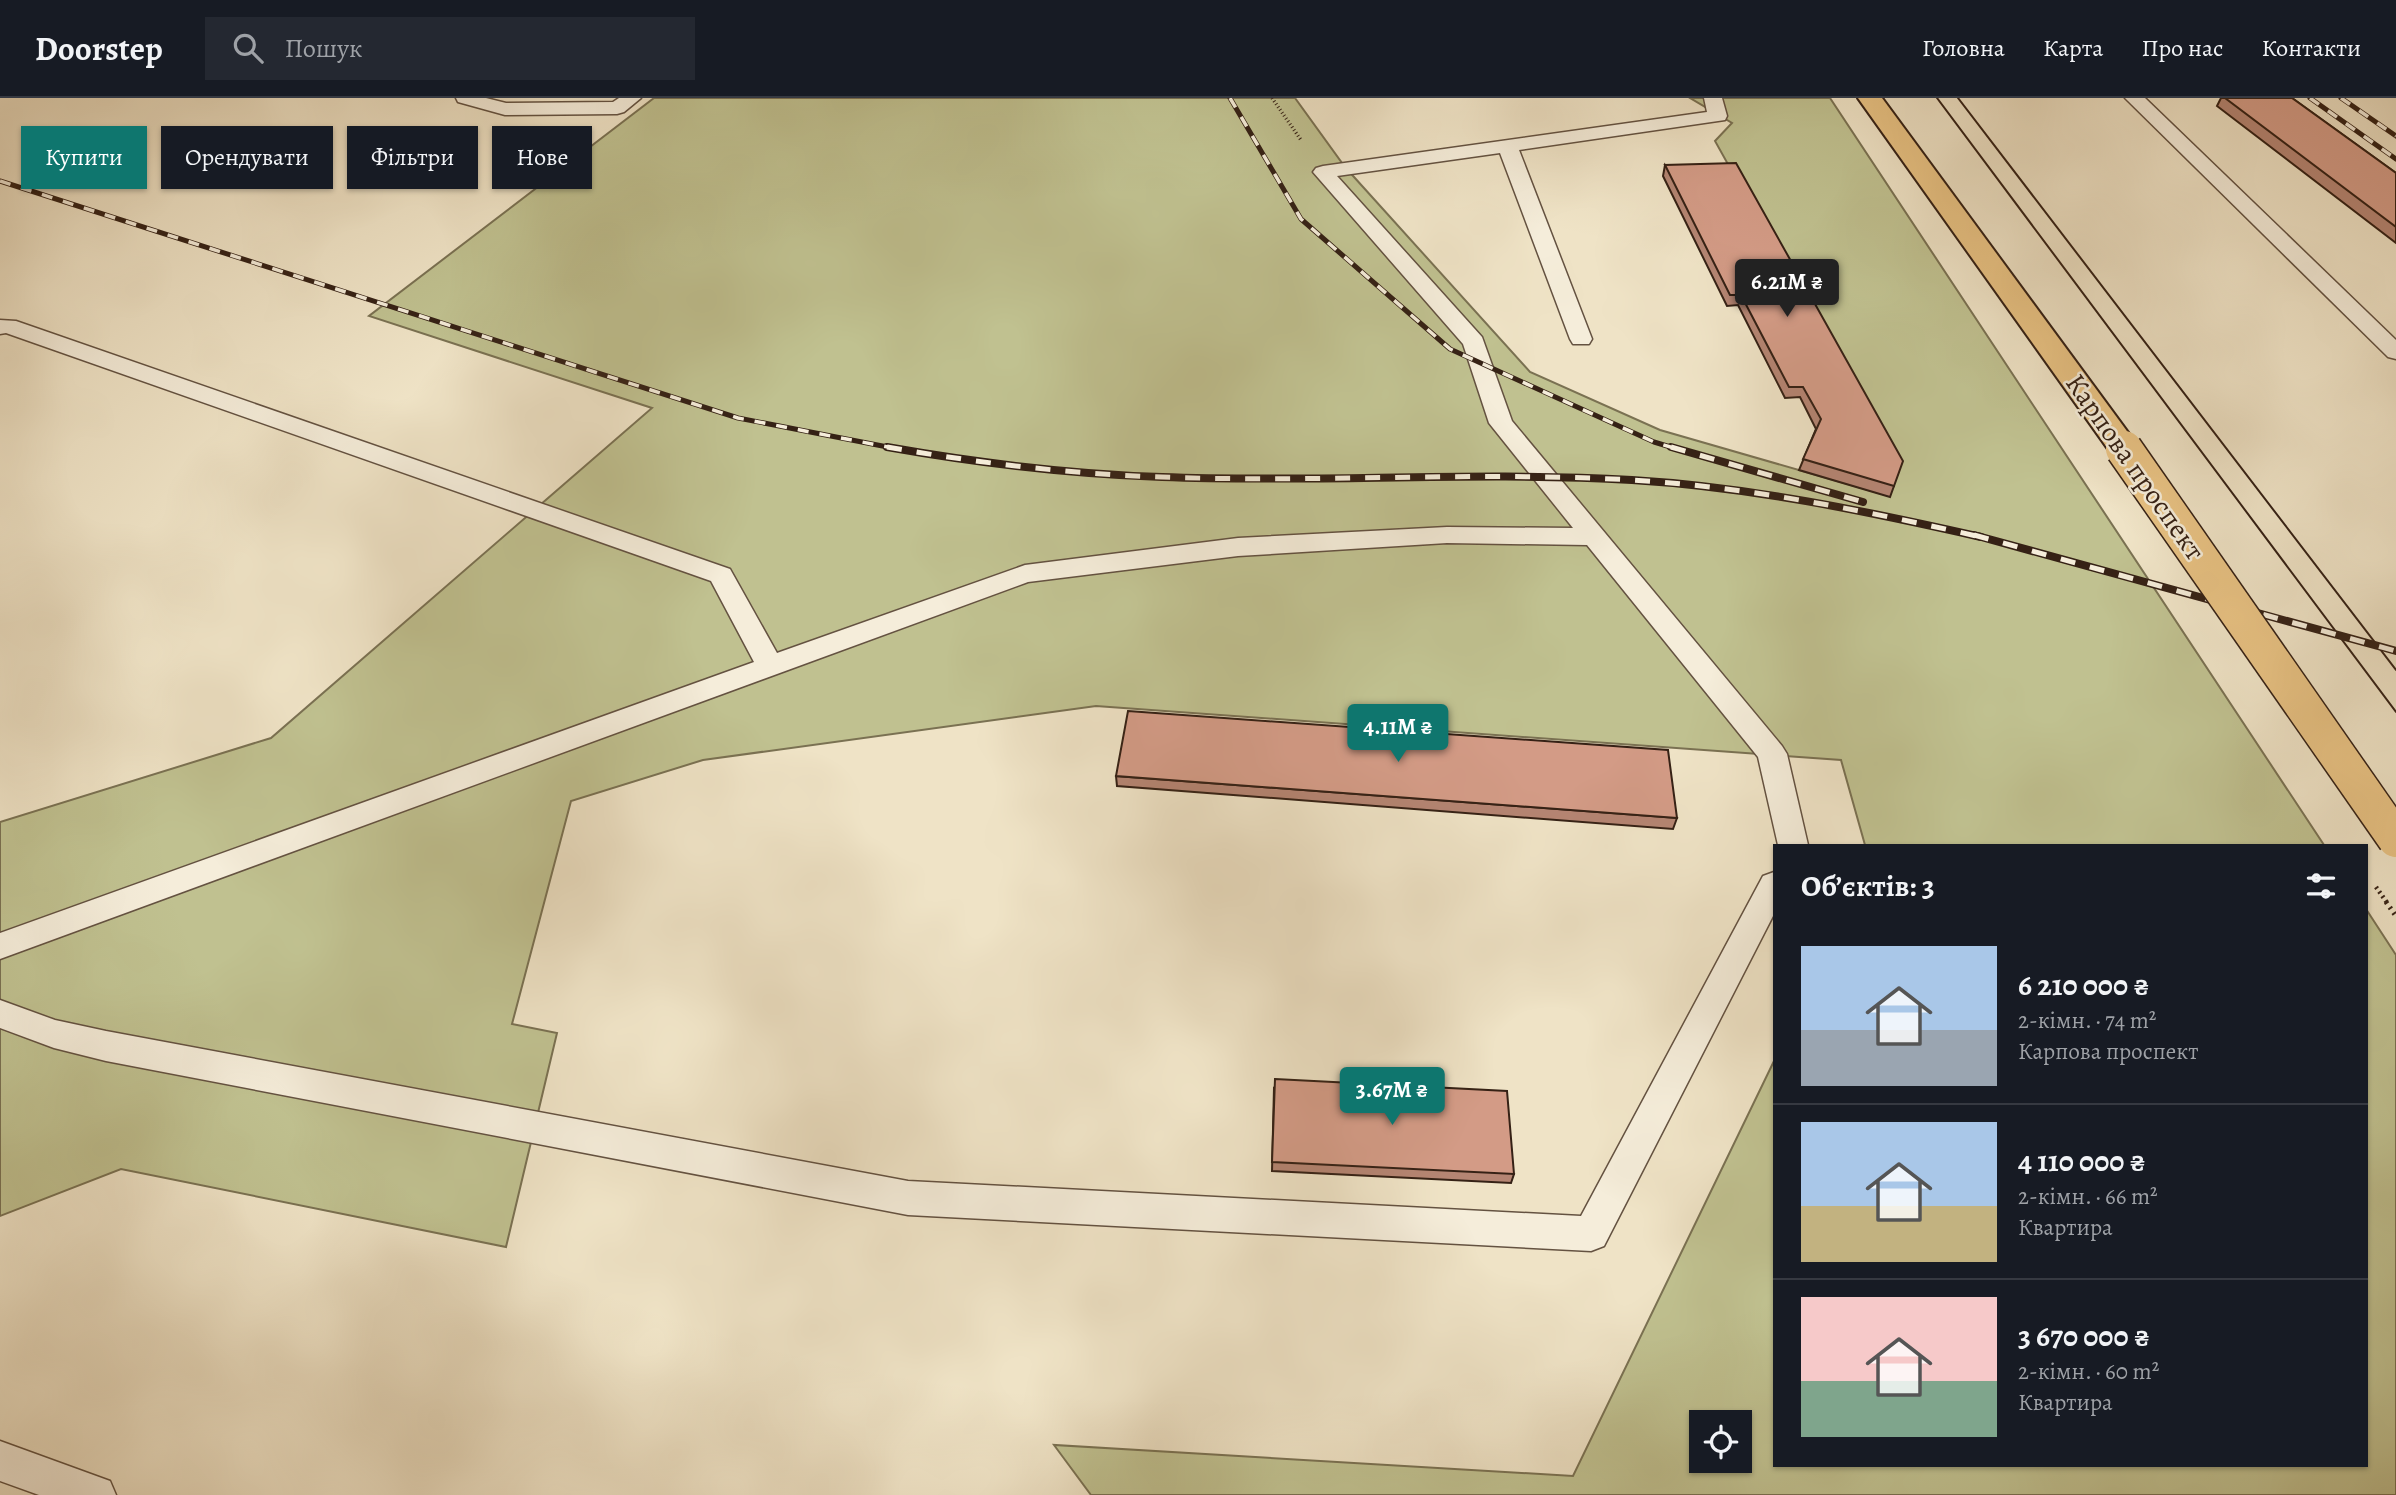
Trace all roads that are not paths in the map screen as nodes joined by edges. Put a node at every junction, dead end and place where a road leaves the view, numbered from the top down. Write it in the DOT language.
graph roads {
  1 [pos="465,98"];
  2 [pos="632,98"];
  3 [pos="1713,98"];
  4 [pos="1870,98"];
  5 [pos="2134,98"];
  6 [pos="1507,145"];
  7 [pos="0,327"];
  8 [pos="1581,339"];
  9 [pos="2396,352"];
  10 [pos="1595,537"];
  11 [pos="771,667"];
  12 [pos="2396,839"];
  13 [pos="1793,844"];
  14 [pos="1773,888"];
  15 [pos="0,947"];
  16 [pos="0,1014"];
  17 [pos="0,1461"];
  18 [pos="96,1495"];
  1 -- 2 [label="lane"];
  3 -- 6 [label="lane"];
  4 -- 12 [label="main road, Карпова проспект, bridge"];
  5 -- 9 [label="lane"];
  6 -- 8 [label="lane"];
  6 -- 10 [label="lane"];
  7 -- 11 [label="lane"];
  10 -- 11 [label="lane"];
  10 -- 13 [label="lane"];
  11 -- 15 [label="lane"];
  14 -- 16 [label="lane"];
  17 -- 18 [label="lane"];
}
